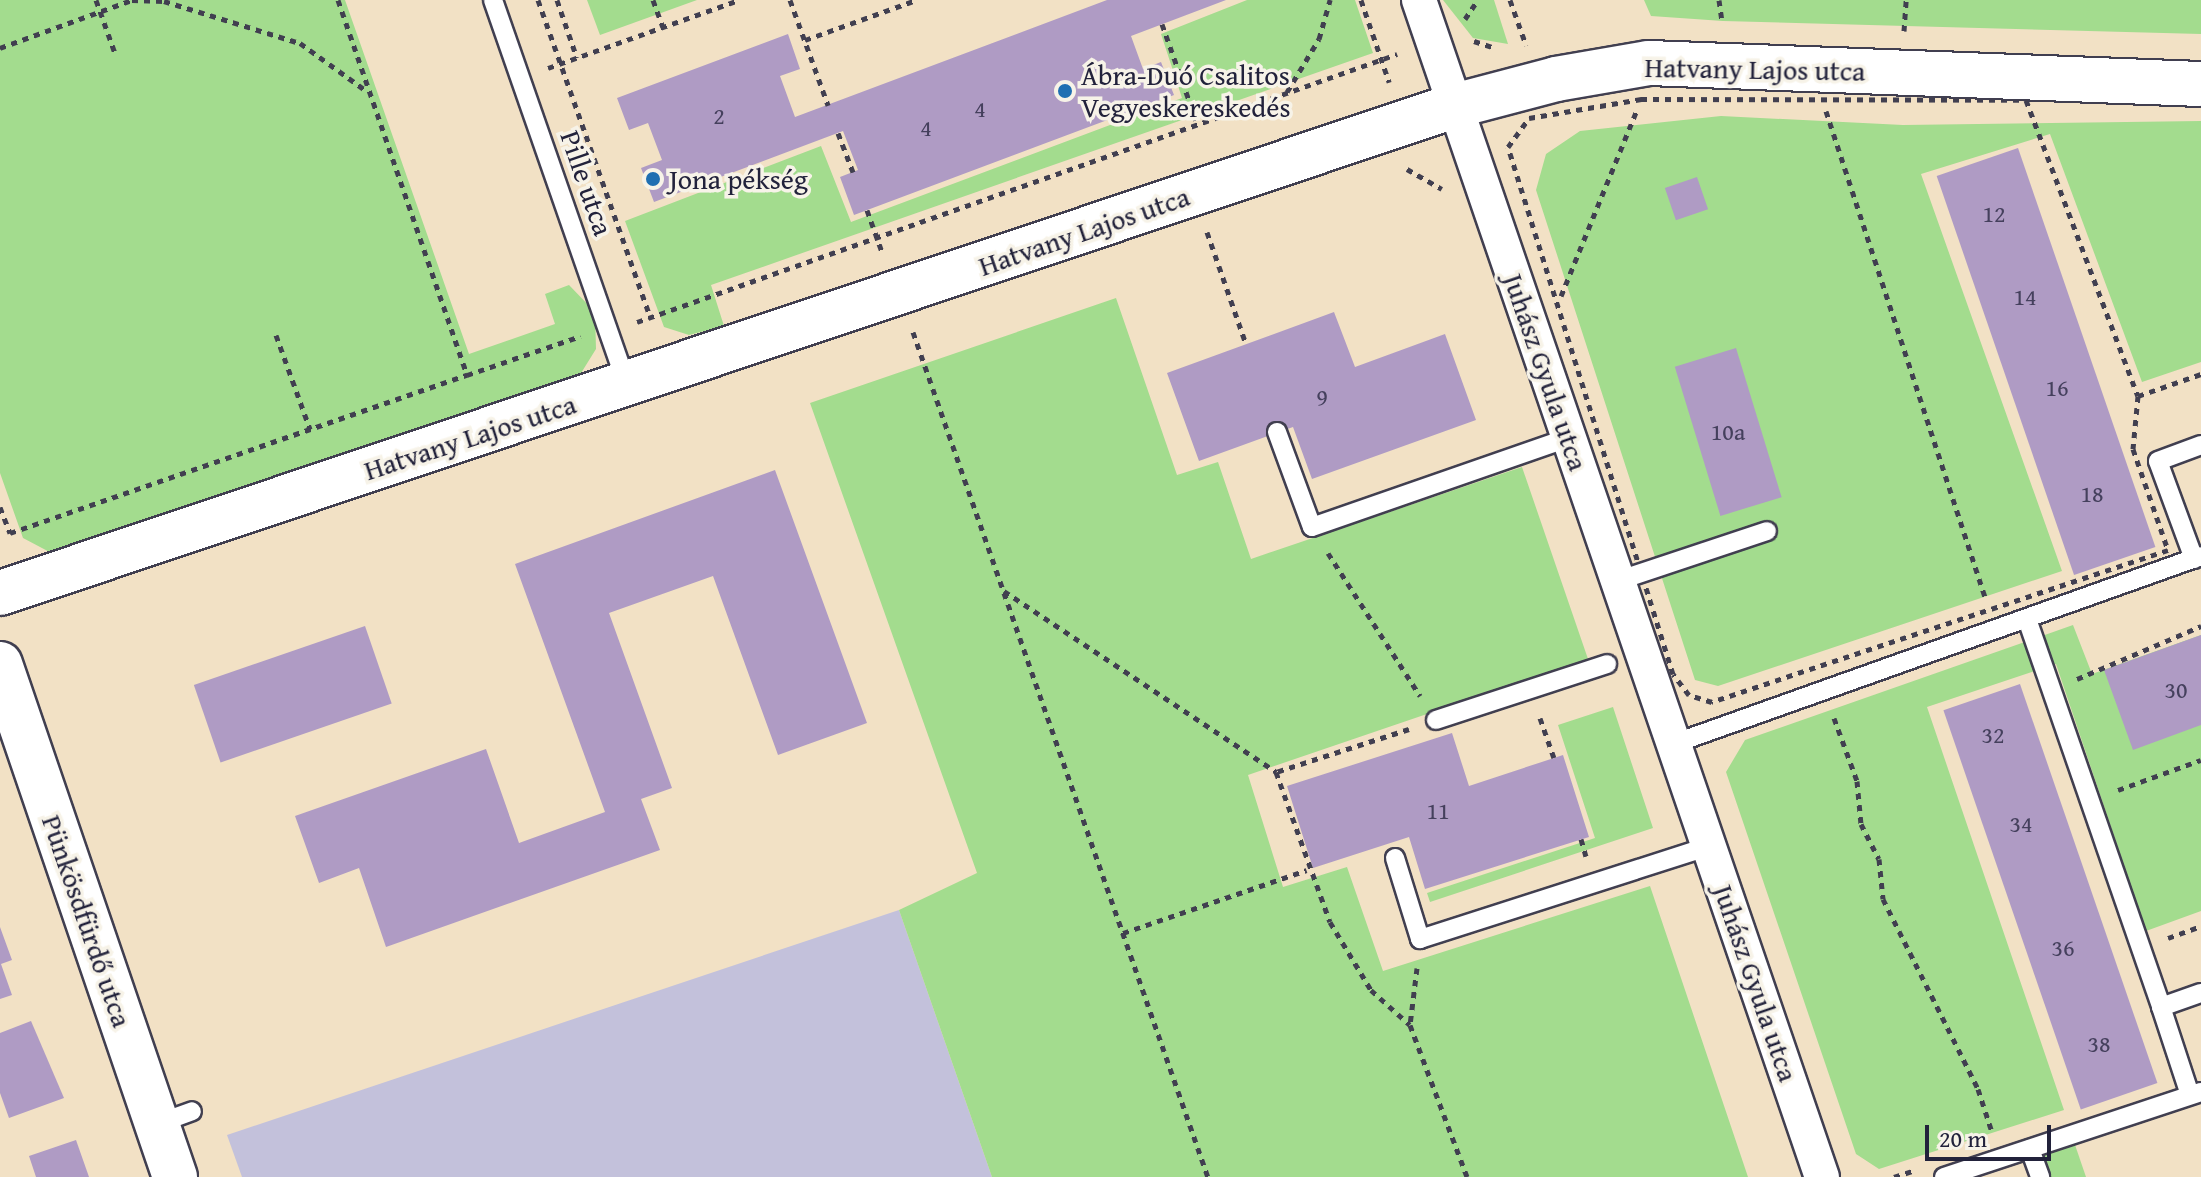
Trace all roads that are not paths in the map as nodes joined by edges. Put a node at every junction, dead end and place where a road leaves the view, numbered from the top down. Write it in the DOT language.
graph roads {
  1 [pos="493,0"];
  2 [pos="1419,0"];
  3 [pos="2201,84"];
  4 [pos="1454,106"];
  5 [pos="627,385"];
  6 [pos="1277,432"];
  7 [pos="1568,438"];
  8 [pos="2201,445"];
  9 [pos="1767,531"];
  10 [pos="2197,558"];
  11 [pos="1629,577"];
  12 [pos="0,593"];
  13 [pos="2027,619"];
  14 [pos="0,664"];
  15 [pos="1607,664"];
  16 [pos="1436,720"];
  17 [pos="1673,744"];
  18 [pos="1709,846"];
  19 [pos="1395,858"];
  20 [pos="2201,993"];
  21 [pos="2161,1007"];
  22 [pos="2196,1094"];
  23 [pos="2030,1149"];
  24 [pos="175,1177"];
  25 [pos="1822,1177"];
  26 [pos="1944,1177"];
  27 [pos="2040,1177"];
  1 -- 5 [label="lane, Pille utca"];
  2 -- 4 [label="street, Juhász Gyula utca"];
  3 -- 4 [label="street, Hatvany Lajos utca"];
  4 -- 5 [label="street, Hatvany Lajos utca"];
  4 -- 7 [label="street, Juhász Gyula utca"];
  5 -- 12 [label="street, Hatvany Lajos utca"];
  6 -- 7 [label="lane"];
  7 -- 11 [label="street, Juhász Gyula utca"];
  8 -- 10 [label="lane"];
  9 -- 11 [label="lane"];
  10 -- 13 [label="lane"];
  11 -- 17 [label="street, Juhász Gyula utca"];
  13 -- 17 [label="lane"];
  13 -- 21 [label="lane"];
  14 -- 24 [label="street, Pünkösdfürdő utca"];
  15 -- 16 [label="lane"];
  17 -- 18 [label="street, Juhász Gyula utca"];
  18 -- 19 [label="lane"];
  18 -- 25 [label="street, Juhász Gyula utca"];
  20 -- 21 [label="lane"];
  21 -- 22 [label="lane"];
  22 -- 23 [label="lane"];
  23 -- 26 [label="lane"];
  23 -- 27 [label="lane"];
}
